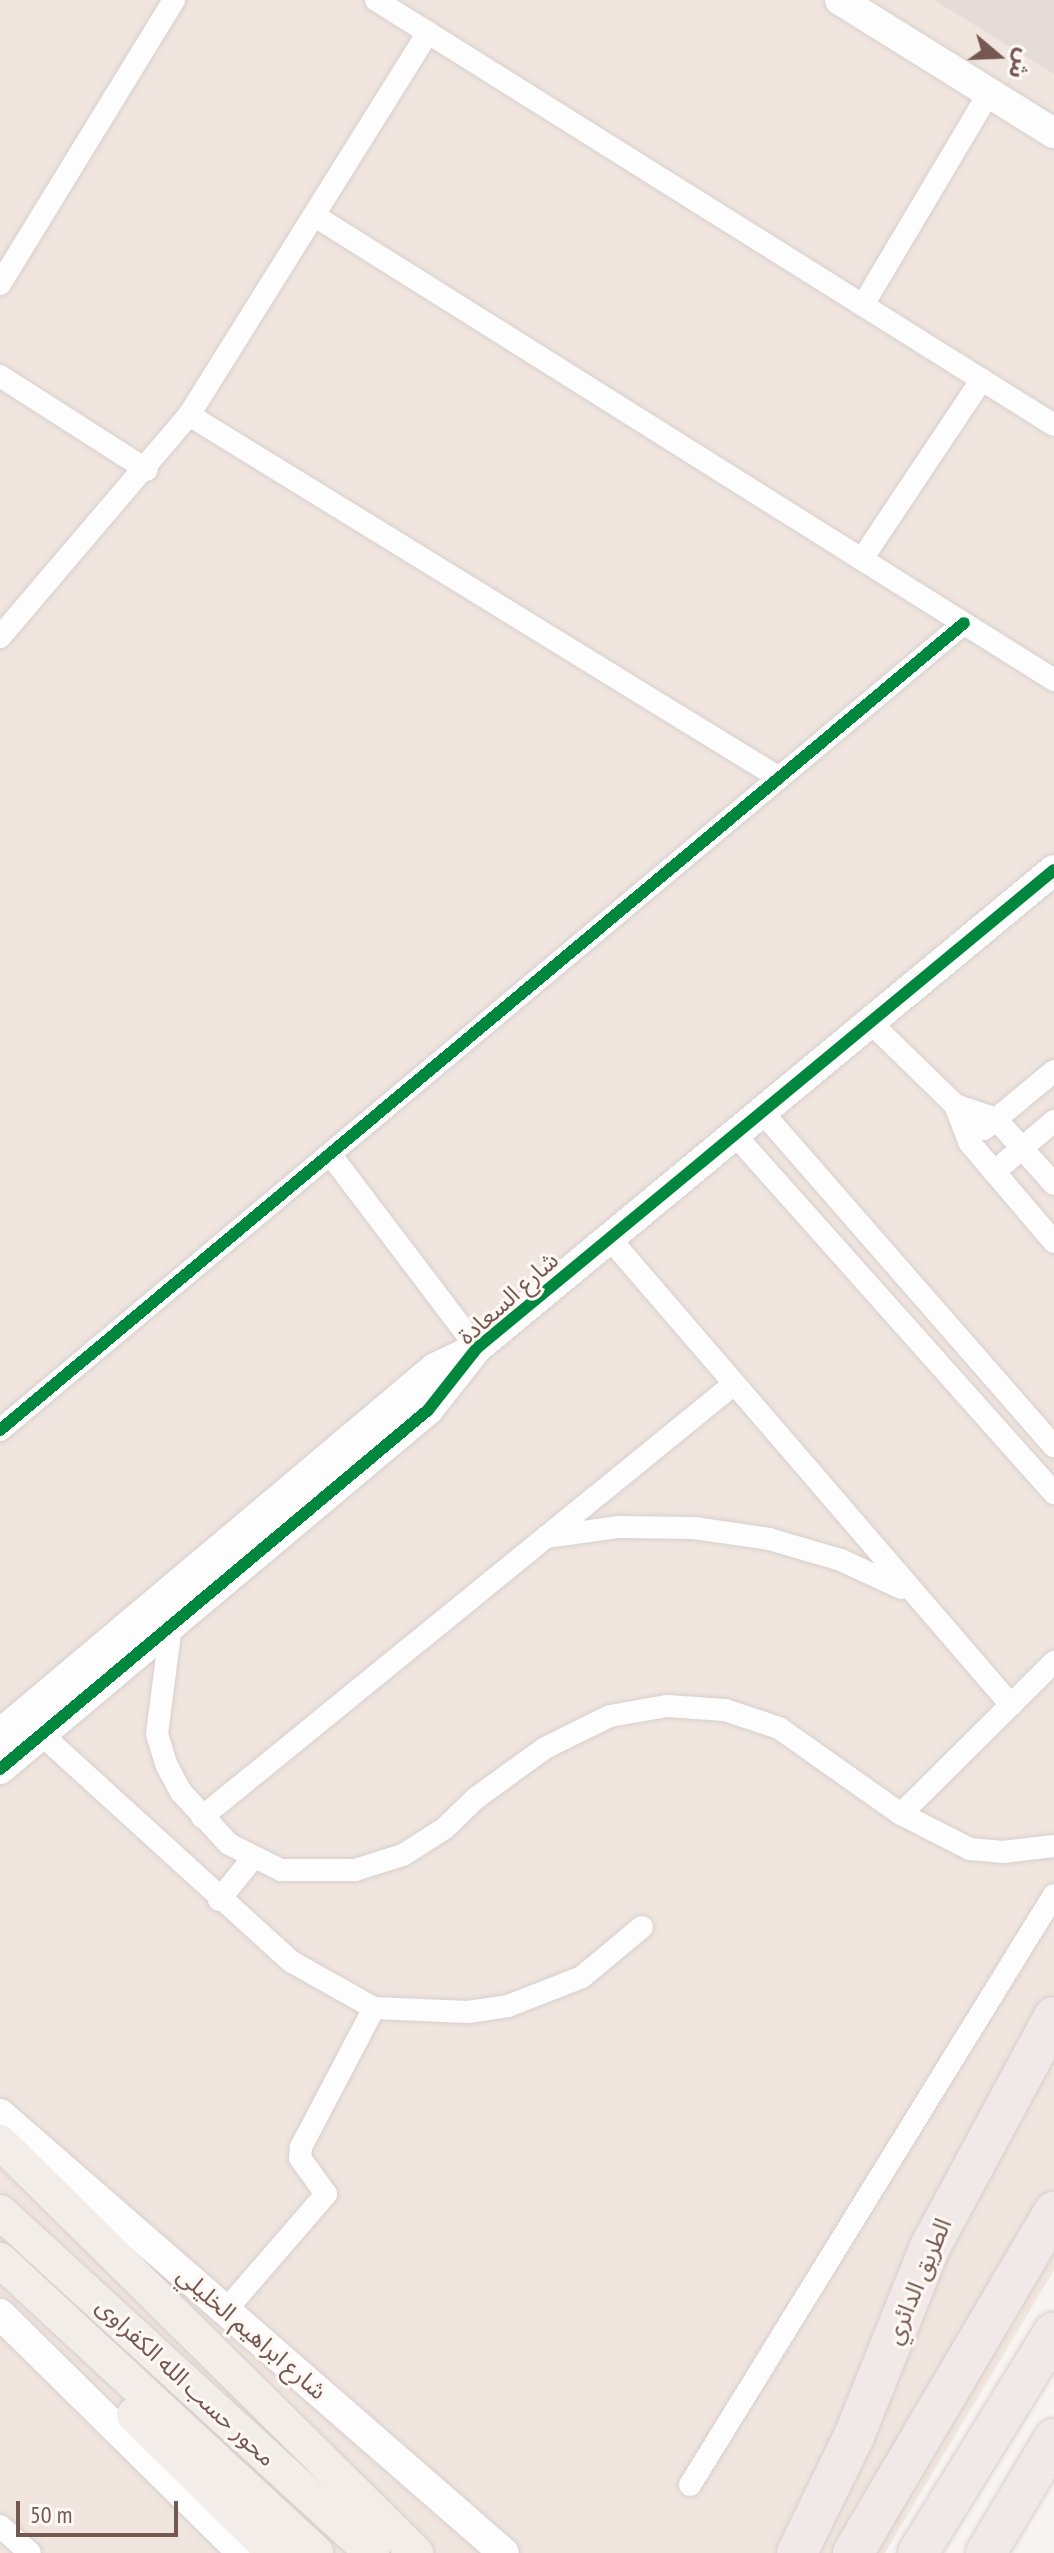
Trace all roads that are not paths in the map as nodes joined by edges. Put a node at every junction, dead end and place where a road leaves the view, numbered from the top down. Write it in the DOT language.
graph roads {
  1 [pos="174,0"];
  2 [pos="376,0"];
  3 [pos="840,0"];
  4 [pos="428,33"];
  5 [pos="989,93"];
  6 [pos="1054,133"];
  7 [pos="315,216"];
  8 [pos="0,284"];
  9 [pos="863,305"];
  10 [pos="0,376"];
  11 [pos="982,379"];
  12 [pos="189,415"];
  13 [pos="1054,425"];
  14 [pos="147,470"];
  15 [pos="862,559"];
  16 [pos="964,623"];
  17 [pos="0,637"];
  18 [pos="1054,680"];
  19 [pos="776,776"];
  20 [pos="1054,870"];
  21 [pos="871,1023"];
  22 [pos="1054,1071"];
  23 [pos="955,1105"];
  24 [pos="763,1113"];
  25 [pos="996,1119"];
  26 [pos="1054,1121"];
  27 [pos="735,1135"];
  28 [pos="969,1142"];
  29 [pos="1023,1148"];
  30 [pos="330,1154"];
  31 [pos="994,1172"];
  32 [pos="1054,1184"];
  33 [pos="610,1239"];
  34 [pos="1054,1242"];
  35 [pos="477,1348"];
  36 [pos="734,1384"];
  37 [pos="0,1430"];
  38 [pos="1054,1446"];
  39 [pos="1054,1493"];
  40 [pos="544,1537"];
  41 [pos="909,1591"];
  42 [pos="171,1626"];
  43 [pos="1054,1662"];
  44 [pos="1011,1705"];
  45 [pos="0,1734"];
  46 [pos="41,1734"];
  47 [pos="0,1769"];
  48 [pos="901,1814"];
  49 [pos="202,1817"];
  50 [pos="1054,1846"];
  51 [pos="253,1858"];
  52 [pos="1054,1895"];
  53 [pos="219,1900"];
  54 [pos="642,1927"];
  55 [pos="374,2008"];
  56 [pos="1054,2017"];
  57 [pos="0,2114"];
  58 [pos="0,2142"];
  59 [pos="0,2212"];
  60 [pos="1054,2212"];
  61 [pos="0,2260"];
  62 [pos="0,2282"];
  63 [pos="226,2310"];
  64 [pos="0,2314"];
  65 [pos="1054,2332"];
  66 [pos="1054,2439"];
  67 [pos="690,2485"];
  68 [pos="0,2526"];
  69 [pos="30,2553"];
  70 [pos="242,2553"];
  71 [pos="274,2553"];
  72 [pos="316,2553"];
  73 [pos="372,2553"];
  74 [pos="416,2553"];
  75 [pos="504,2553"];
  76 [pos="797,2553"];
  77 [pos="853,2553"];
  78 [pos="918,2553"];
  79 [pos="986,2553"];
  1 -- 8 [label="street"];
  2 -- 4 [label="street"];
  3 -- 5 [label="street"];
  4 -- 7 [label="street"];
  4 -- 9 [label="street"];
  5 -- 6 [label="street"];
  5 -- 9 [label="street"];
  7 -- 12 [label="street"];
  7 -- 15 [label="street"];
  9 -- 11 [label="street"];
  10 -- 14 [label="street"];
  11 -- 13 [label="street"];
  11 -- 15 [label="street"];
  12 -- 14 [label="street"];
  12 -- 19 [label="street"];
  14 -- 17 [label="street"];
  15 -- 16 [label="street"];
  16 -- 18 [label="street"];
  16 -- 19 [label="street"];
  19 -- 30 [label="street"];
  20 -- 21 [label="street, شارع السعادة"];
  21 -- 23 [label="street"];
  21 -- 24 [label="street, شارع السعادة"];
  22 -- 25 [label="street"];
  23 -- 25 [label="street"];
  23 -- 28 [label="street"];
  24 -- 27 [label="street, شارع السعادة"];
  24 -- 38 [label="street"];
  25 -- 28 [label="street"];
  25 -- 29 [label="street"];
  26 -- 29 [label="street"];
  27 -- 33 [label="street, شارع السعادة"];
  27 -- 39 [label="street"];
  28 -- 31 [label="street"];
  29 -- 31 [label="street"];
  29 -- 32 [label="street"];
  30 -- 35 [label="street"];
  30 -- 37 [label="street"];
  31 -- 34 [label="street"];
  33 -- 35 [label="street, شارع السعادة"];
  33 -- 36 [label="street"];
  35 -- 42 [label="street, شارع السعادة"];
  35 -- 45 [label="street, شارع السعادة"];
  36 -- 40 [label="street"];
  36 -- 41 [label="street"];
  40 -- 41 [label="street"];
  40 -- 49 [label="street"];
  41 -- 44 [label="street"];
  42 -- 46 [label="street, شارع السعادة"];
  42 -- 49 [label="street"];
  43 -- 44 [label="street"];
  44 -- 48 [label="street"];
  46 -- 47 [label="street, شارع السعادة"];
  46 -- 53 [label="street"];
  48 -- 50 [label="street"];
  48 -- 51 [label="street"];
  49 -- 51 [label="street"];
  51 -- 53 [label="street"];
  52 -- 67 [label="street"];
  53 -- 55 [label="street"];
  54 -- 55 [label="street"];
  55 -- 63 [label="street"];
  56 -- 76 [label="highway, الطريق الدائري"];
  57 -- 63 [label="street, شارع ابراهيم الخليلي"];
  58 -- 74 [label="main road"];
  59 -- 73 [label="main road, محور حسب الله الكفراوى"];
  60 -- 77 [label="highway"];
  61 -- 72 [label="main road, محور حسب الله الكفراوى"];
  62 -- 71 [label="main road"];
  63 -- 75 [label="street, شارع ابراهيم الخليلي"];
  64 -- 70 [label="street"];
  65 -- 78 [label="highway"];
  66 -- 79 [label="highway"];
  68 -- 69 [label="street"];
}
